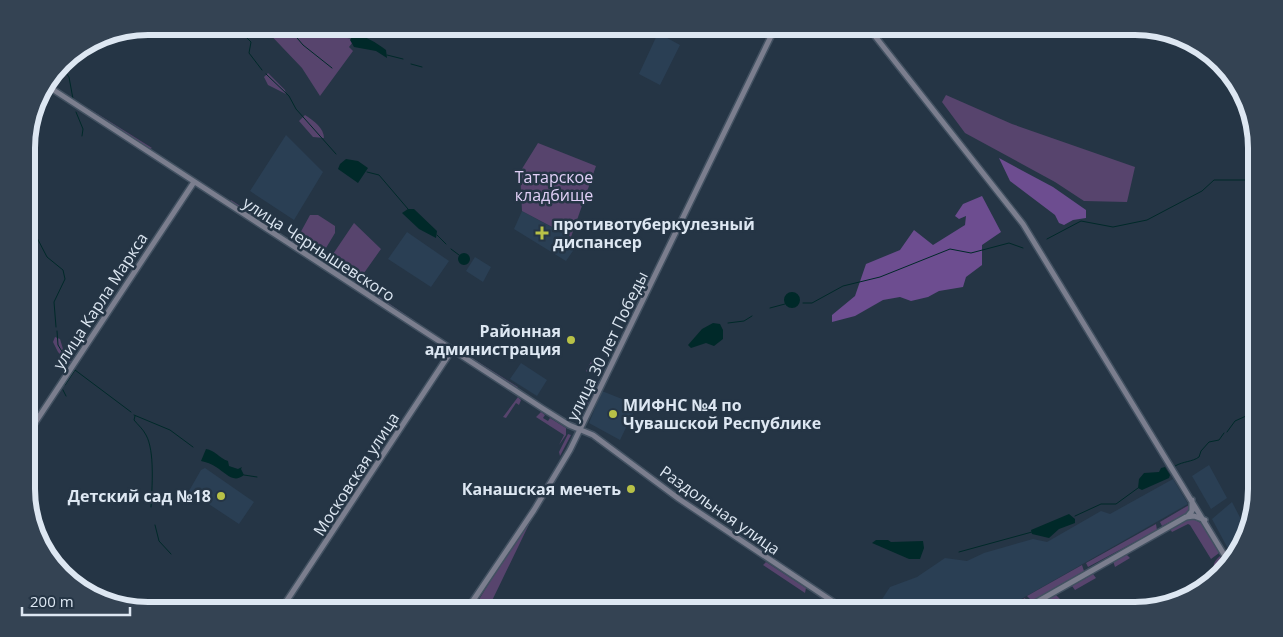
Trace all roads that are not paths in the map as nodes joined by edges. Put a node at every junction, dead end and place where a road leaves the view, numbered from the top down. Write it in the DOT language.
graph roads {
  1 [pos="772,35"];
  2 [pos="874,35"];
  3 [pos="52,89"];
  4 [pos="194,182"];
  5 [pos="452,350"];
  6 [pos="35,423"];
  7 [pos="580,429"];
  8 [pos="1190,496"];
  9 [pos="1186,517"];
  10 [pos="1205,520"];
  11 [pos="1225,556"];
  12 [pos="286,602"];
  13 [pos="472,602"];
  14 [pos="833,602"];
  15 [pos="1035,602"];
  1 -- 7 [label="street, улица 30 лет Победы"];
  2 -- 8 [label="street"];
  3 -- 4 [label="street, улица Чернышевского"];
  4 -- 5 [label="street, улица Чернышевского"];
  4 -- 6 [label="street, улица Карла Маркса"];
  5 -- 7 [label="street, улица Чернышевского"];
  5 -- 12 [label="street, Московская улица"];
  7 -- 13 [label="street, улица 30 лет Победы"];
  7 -- 14 [label="street, Раздольная улица"];
  8 -- 9 [label="street"];
  8 -- 10 [label="street"];
  9 -- 10 [label="street"];
  9 -- 15 [label="street"];
  10 -- 11 [label="street"];
}
